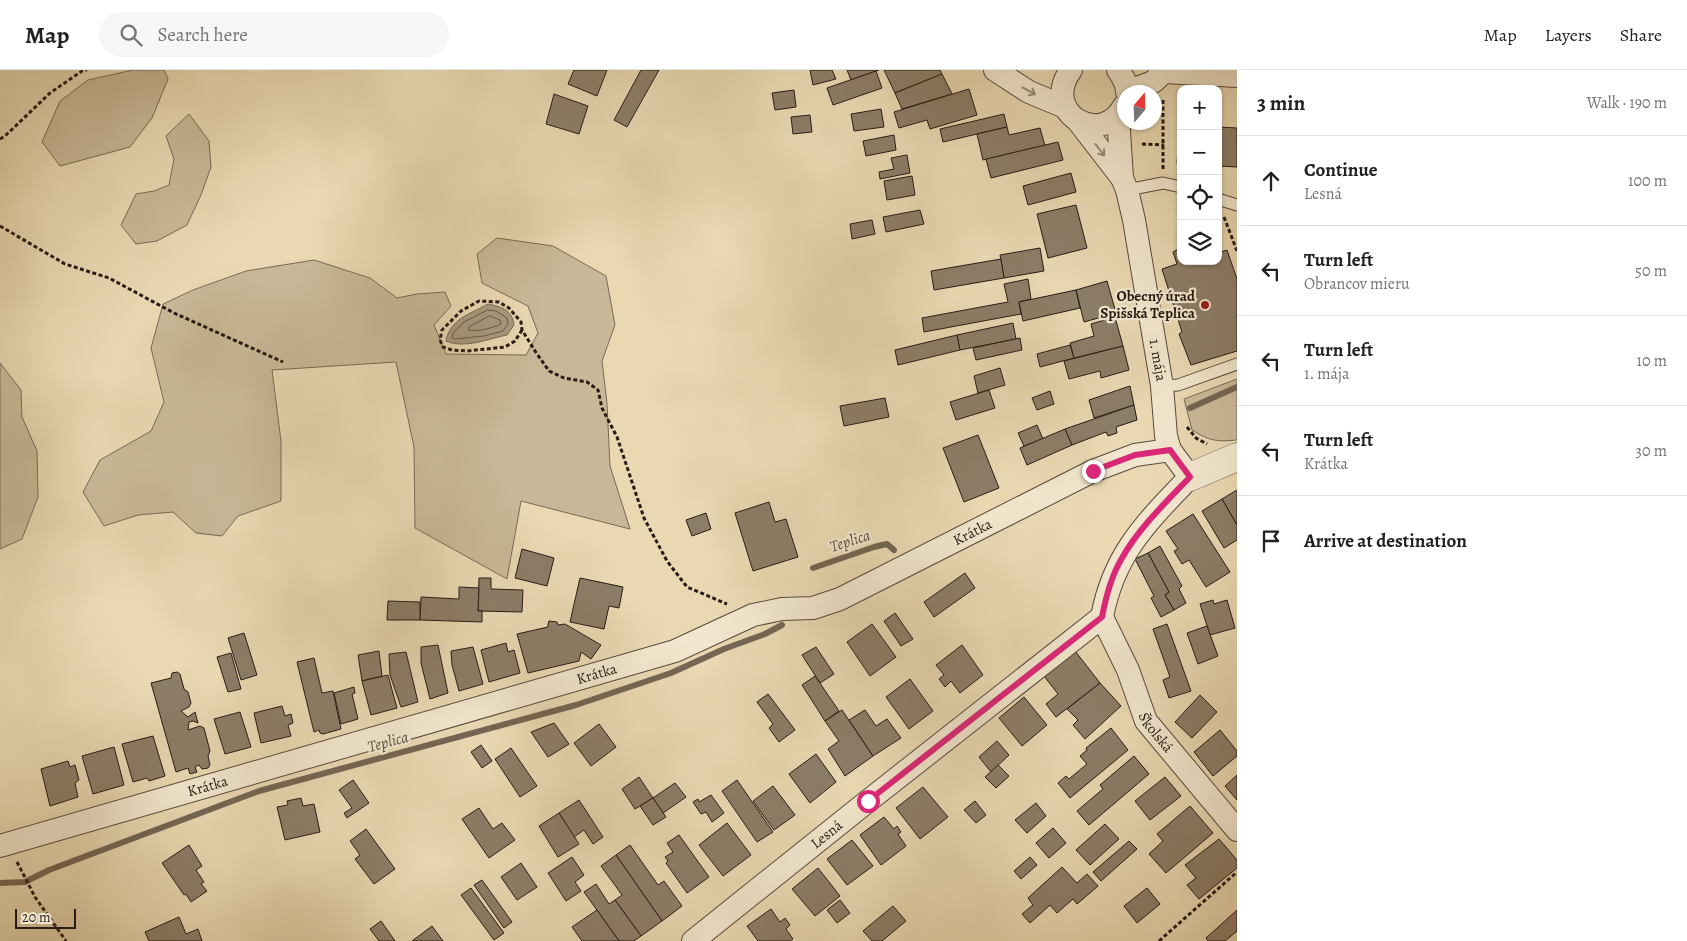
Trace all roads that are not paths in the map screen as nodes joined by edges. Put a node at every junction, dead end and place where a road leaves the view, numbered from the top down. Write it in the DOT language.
graph roads {
  1 [pos="995,70"];
  2 [pos="1071,70"];
  3 [pos="1118,70"];
  4 [pos="1162,71"];
  5 [pos="1237,76"];
  6 [pos="1126,85"];
  7 [pos="1145,85"];
  8 [pos="1072,114"];
  9 [pos="1117,114"];
  10 [pos="1122,130"];
  11 [pos="1125,184"];
  12 [pos="1177,186"];
  13 [pos="1222,205"];
  14 [pos="1237,205"];
  15 [pos="1237,364"];
  16 [pos="1162,386"];
  17 [pos="1170,450"];
  18 [pos="1237,457"];
  19 [pos="1190,477"];
  20 [pos="1102,617"];
  21 [pos="1237,830"];
  22 [pos="0,846"];
  23 [pos="693,941"];
  1 -- 8 [label="street, one-way"];
  2 -- 8 [label="street"];
  3 -- 6 [label="street"];
  4 -- 5 [label="street"];
  4 -- 7 [label="street"];
  8 -- 9 [label="street"];
  8 -- 11 [label="street, 1. mája, one-way"];
  10 -- 11 [label="street, 1. mája"];
  11 -- 12 [label="lane"];
  11 -- 16 [label="street, 1. mája"];
  13 -- 14 [label="lane"];
  15 -- 16 [label="lane"];
  16 -- 17 [label="street, 1. mája"];
  17 -- 19 [label="street, 1. mája"];
  17 -- 22 [label="street, Krátka"];
  18 -- 19 [label="street"];
  19 -- 20 [label="street"];
  20 -- 21 [label="street, Školská"];
  20 -- 23 [label="street, Lesná"];
}
